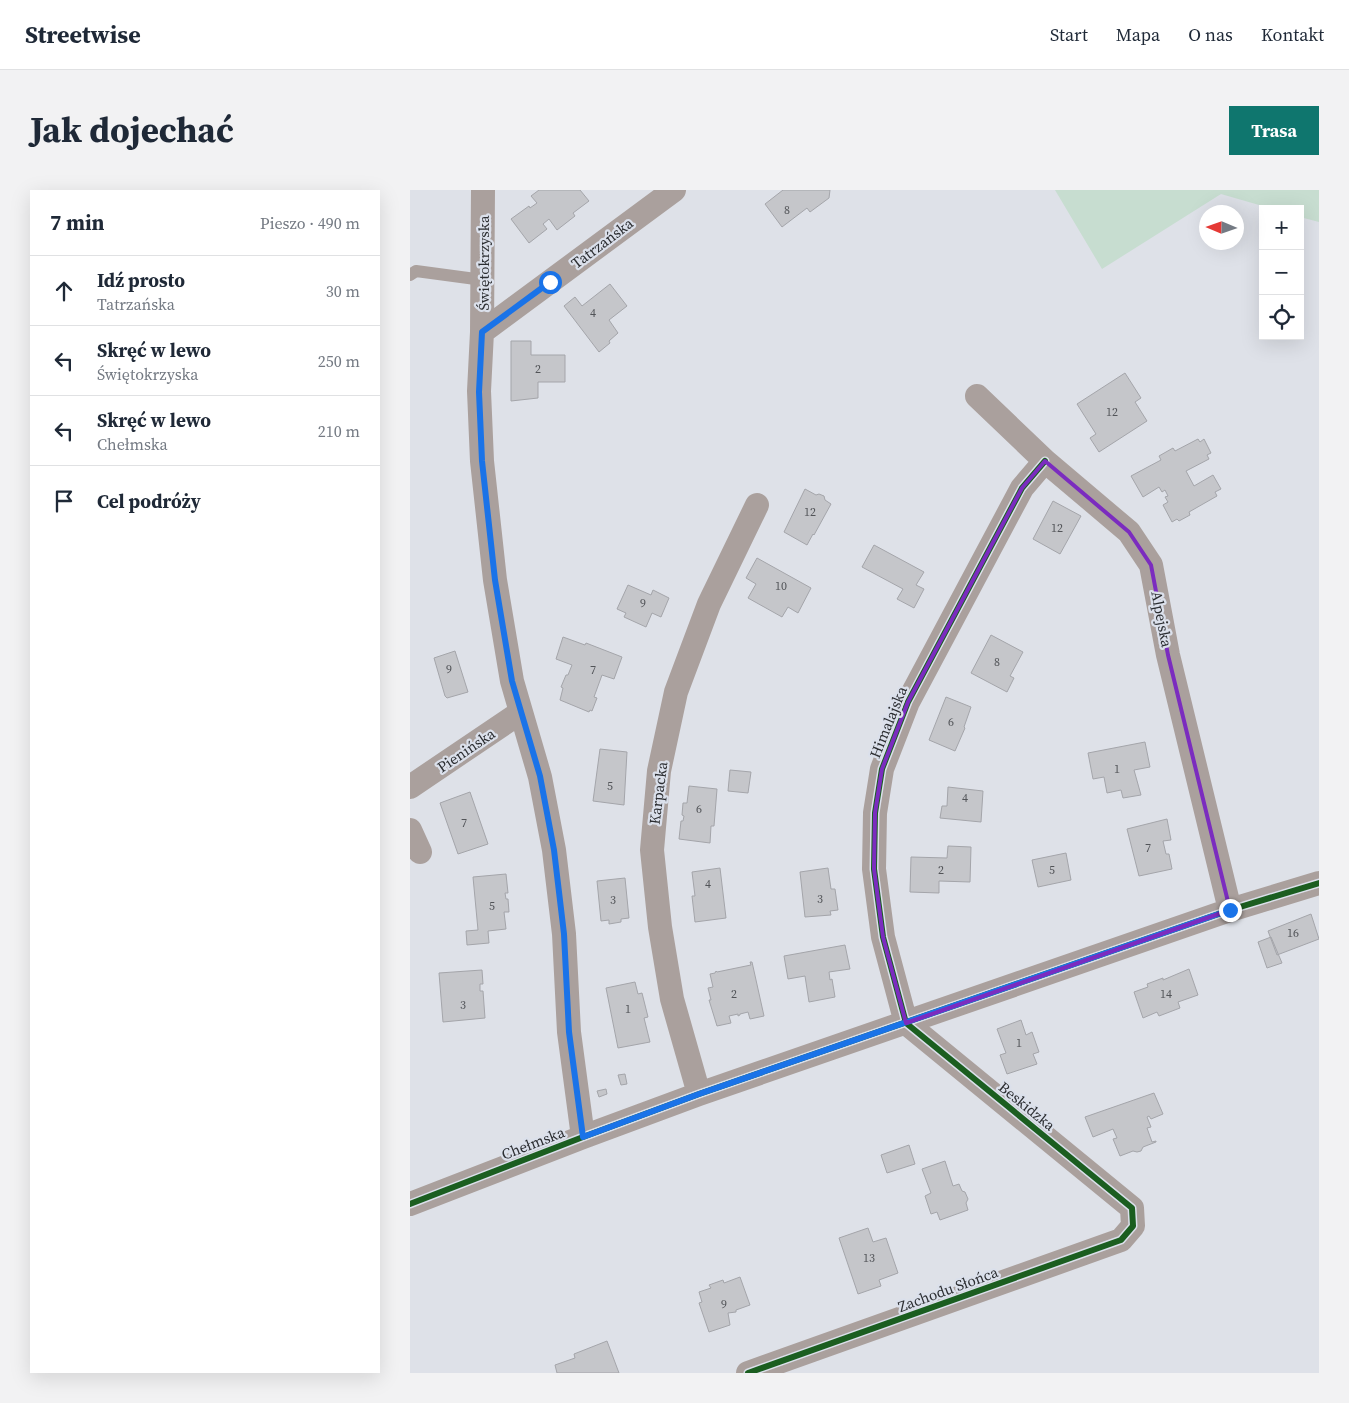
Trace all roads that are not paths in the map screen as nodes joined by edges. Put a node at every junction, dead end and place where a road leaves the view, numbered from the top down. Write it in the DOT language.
graph roads {
  1 [pos="483,190"];
  2 [pos="674,190"];
  3 [pos="410,275"];
  4 [pos="483,280"];
  5 [pos="482,332"];
  6 [pos="977,396"];
  7 [pos="1045,461"];
  8 [pos="756,505"];
  9 [pos="521,712"];
  10 [pos="410,787"];
  11 [pos="410,830"];
  12 [pos="420,852"];
  13 [pos="1319,883"];
  14 [pos="1230,910"];
  15 [pos="906,1023"];
  16 [pos="699,1094"];
  17 [pos="583,1137"];
  18 [pos="410,1204"];
  19 [pos="1132,1208"];
  20 [pos="748,1373"];
  1 -- 4 [label="street, Świętokrzyska"];
  2 -- 5 [label="street, Tatrzańska"];
  3 -- 4 [label="lane"];
  4 -- 5 [label="street, Świętokrzyska"];
  5 -- 9 [label="street, Świętokrzyska"];
  6 -- 7 [label="street, Alpejska"];
  7 -- 14 [label="street, Alpejska"];
  7 -- 15 [label="street, Himalajska"];
  8 -- 16 [label="street, Karpacka"];
  9 -- 10 [label="street, Pienińska"];
  9 -- 17 [label="street, Świętokrzyska"];
  11 -- 12 [label="street"];
  13 -- 14 [label="street, Chełmska"];
  14 -- 15 [label="street, Chełmska"];
  15 -- 16 [label="street, Chełmska"];
  15 -- 19 [label="street, Beskidzka"];
  16 -- 17 [label="street, Chełmska"];
  17 -- 18 [label="street, Chełmska"];
  19 -- 20 [label="street, Zachodu Słońca"];
}
